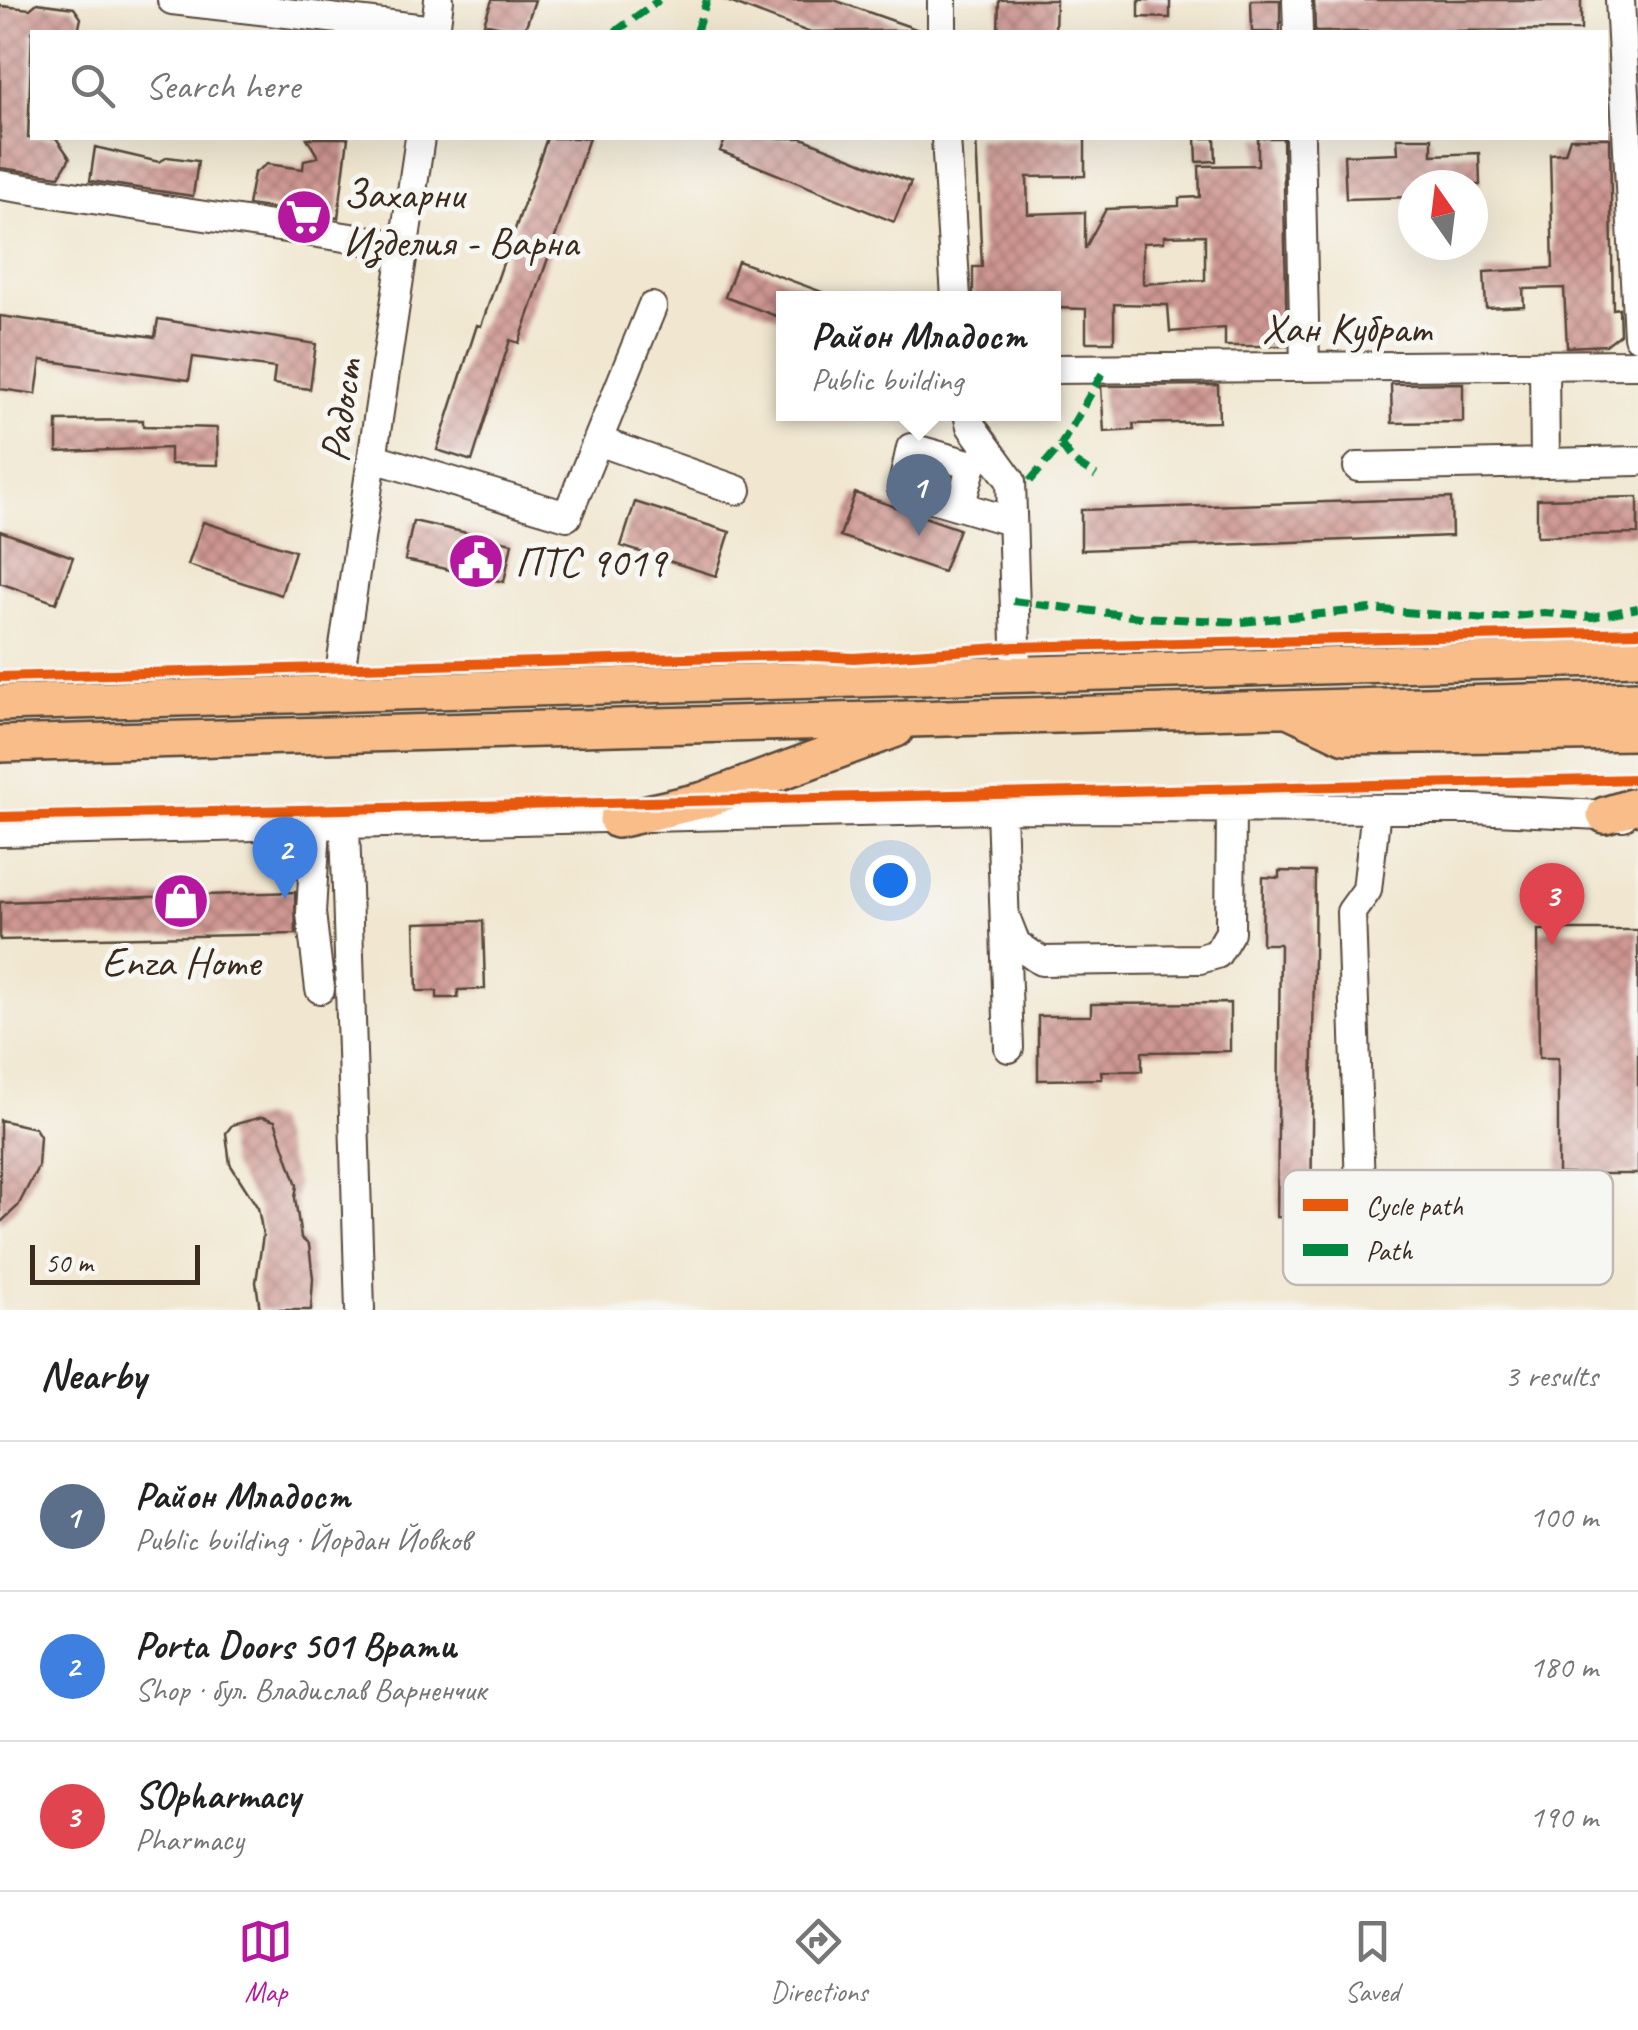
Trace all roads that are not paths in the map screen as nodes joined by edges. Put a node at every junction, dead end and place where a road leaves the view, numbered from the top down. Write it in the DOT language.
graph roads {
  1 [pos="172,0"];
  2 [pos="440,0"];
  3 [pos="942,0"];
  4 [pos="1297,0"];
  5 [pos="1620,0"];
  6 [pos="427,30"];
  7 [pos="435,30"];
  8 [pos="942,30"];
  9 [pos="1298,30"];
  10 [pos="1622,37"];
  11 [pos="420,140"];
  12 [pos="946,140"];
  13 [pos="1300,140"];
  14 [pos="0,186"];
  15 [pos="404,246"];
  16 [pos="956,291"];
  17 [pos="652,307"];
  18 [pos="1638,336"];
  19 [pos="1638,364"];
  20 [pos="1544,365"];
  21 [pos="1305,367"];
  22 [pos="1061,369"];
  23 [pos="970,421"];
  24 [pos="598,441"];
  25 [pos="374,458"];
  26 [pos="1638,461"];
  27 [pos="1545,462"];
  28 [pos="1358,467"];
  29 [pos="737,490"];
  30 [pos="960,506"];
  31 [pos="1010,522"];
  32 [pos="1638,658"];
  33 [pos="1016,674"];
  34 [pos="337,694"];
  35 [pos="1638,699"];
  36 [pos="0,703"];
  37 [pos="1287,708"];
  38 [pos="922,719"];
  39 [pos="1638,732"];
  40 [pos="0,744"];
  41 [pos="1231,808"];
  42 [pos="1002,809"];
  43 [pos="1376,809"];
  44 [pos="1627,812"];
  45 [pos="618,820"];
  46 [pos="345,825"];
  47 [pos="316,826"];
  48 [pos="0,832"];
  49 [pos="1006,916"];
  50 [pos="320,990"];
  51 [pos="1009,1048"];
  52 [pos="1359,1170"];
  53 [pos="360,1310"];
  1 -- 6 [label="street"];
  2 -- 7 [label="street"];
  3 -- 8 [label="street"];
  4 -- 9 [label="street"];
  5 -- 10 [label="street"];
  10 -- 18 [label="street"];
  11 -- 15 [label="street, Радост"];
  12 -- 16 [label="street"];
  13 -- 21 [label="street"];
  14 -- 15 [label="street"];
  15 -- 25 [label="street, Радост"];
  17 -- 24 [label="street"];
  19 -- 20 [label="street, Хан Кубрат"];
  20 -- 21 [label="street, Хан Кубрат"];
  20 -- 27 [label="street"];
  21 -- 22 [label="street, Хан Кубрат"];
  23 -- 31 [label="street"];
  24 -- 25 [label="street"];
  24 -- 29 [label="street"];
  25 -- 34 [label="street, Радост"];
  26 -- 27 [label="street"];
  27 -- 28 [label="street"];
  30 -- 31 [label="street"];
  31 -- 33 [label="street"];
  32 -- 33 [label="main road"];
  33 -- 34 [label="main road"];
  34 -- 36 [label="main road"];
  35 -- 37 [label="main road"];
  37 -- 38 [label="main road"];
  37 -- 39 [label="main road"];
  38 -- 40 [label="main road"];
  38 -- 45 [label="main road"];
  41 -- 42 [label="street"];
  41 -- 43 [label="street"];
  41 -- 49 [label="street"];
  42 -- 45 [label="street"];
  42 -- 49 [label="street"];
  43 -- 44 [label="street"];
  43 -- 52 [label="street"];
  45 -- 46 [label="street"];
  46 -- 47 [label="street"];
  46 -- 53 [label="street"];
  47 -- 48 [label="street"];
  47 -- 50 [label="street"];
  49 -- 51 [label="street"];
}
